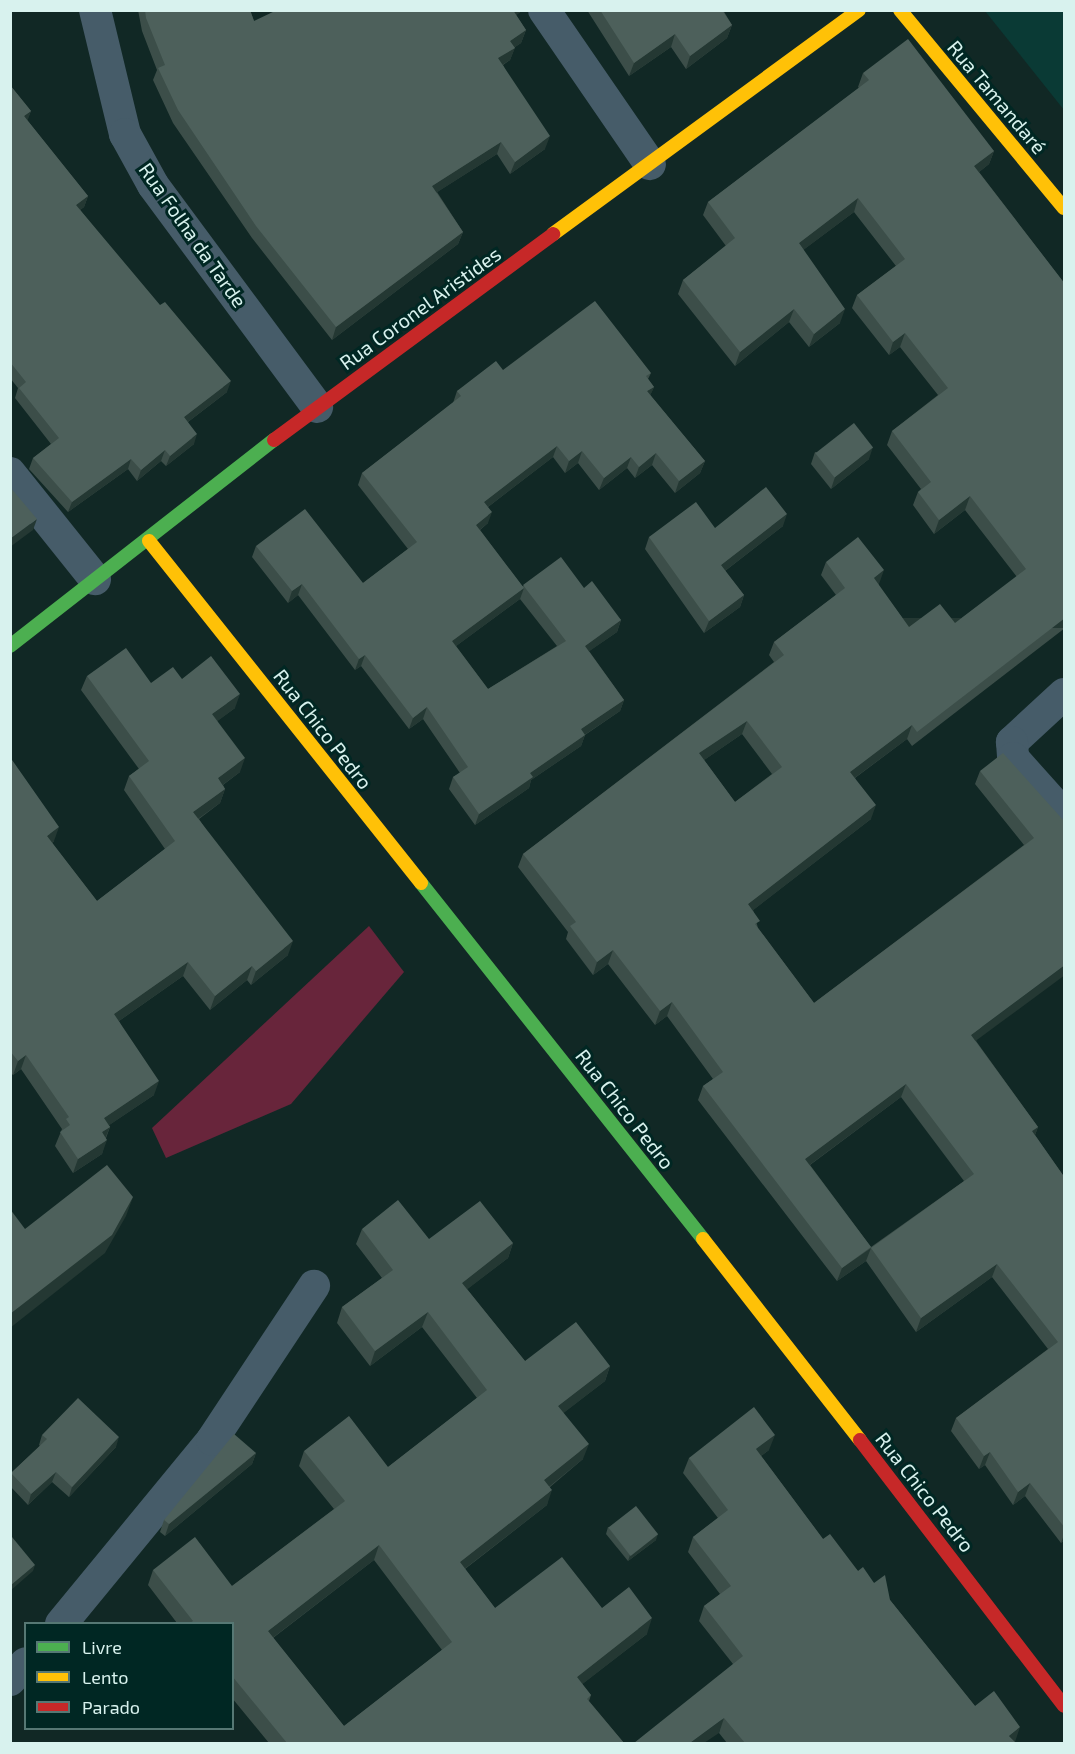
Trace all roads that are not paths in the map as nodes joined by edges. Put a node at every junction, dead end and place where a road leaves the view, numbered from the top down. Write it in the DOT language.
graph roads {
  1 [pos="95,10"];
  2 [pos="544,10"];
  3 [pos="859,10"];
  4 [pos="900,10"];
  5 [pos="650,164"];
  6 [pos="1065,208"];
  7 [pos="317,407"];
  8 [pos="10,473"];
  9 [pos="149,541"];
  10 [pos="95,579"];
  11 [pos="10,646"];
  12 [pos="1065,694"];
  13 [pos="1065,815"];
  14 [pos="314,1286"];
  15 [pos="62,1622"];
  16 [pos="24,1665"];
  17 [pos="10,1680"];
  18 [pos="1065,1706"];
  1 -- 7 [label="street, Rua Folha da Tarde"];
  2 -- 5 [label="street"];
  3 -- 5 [label="street, Rua Coronel Aristides"];
  4 -- 6 [label="street, Rua Tamandaré"];
  5 -- 7 [label="street, Rua Coronel Aristides"];
  7 -- 9 [label="street, Rua Coronel Aristides"];
  8 -- 10 [label="street"];
  9 -- 10 [label="street, Rua Coronel Aristides"];
  9 -- 18 [label="street, Rua Chico Pedro"];
  10 -- 11 [label="street, Rua Coronel Aristides"];
  12 -- 13 [label="street"];
  14 -- 15 [label="street"];
  16 -- 17 [label="street"];
}
